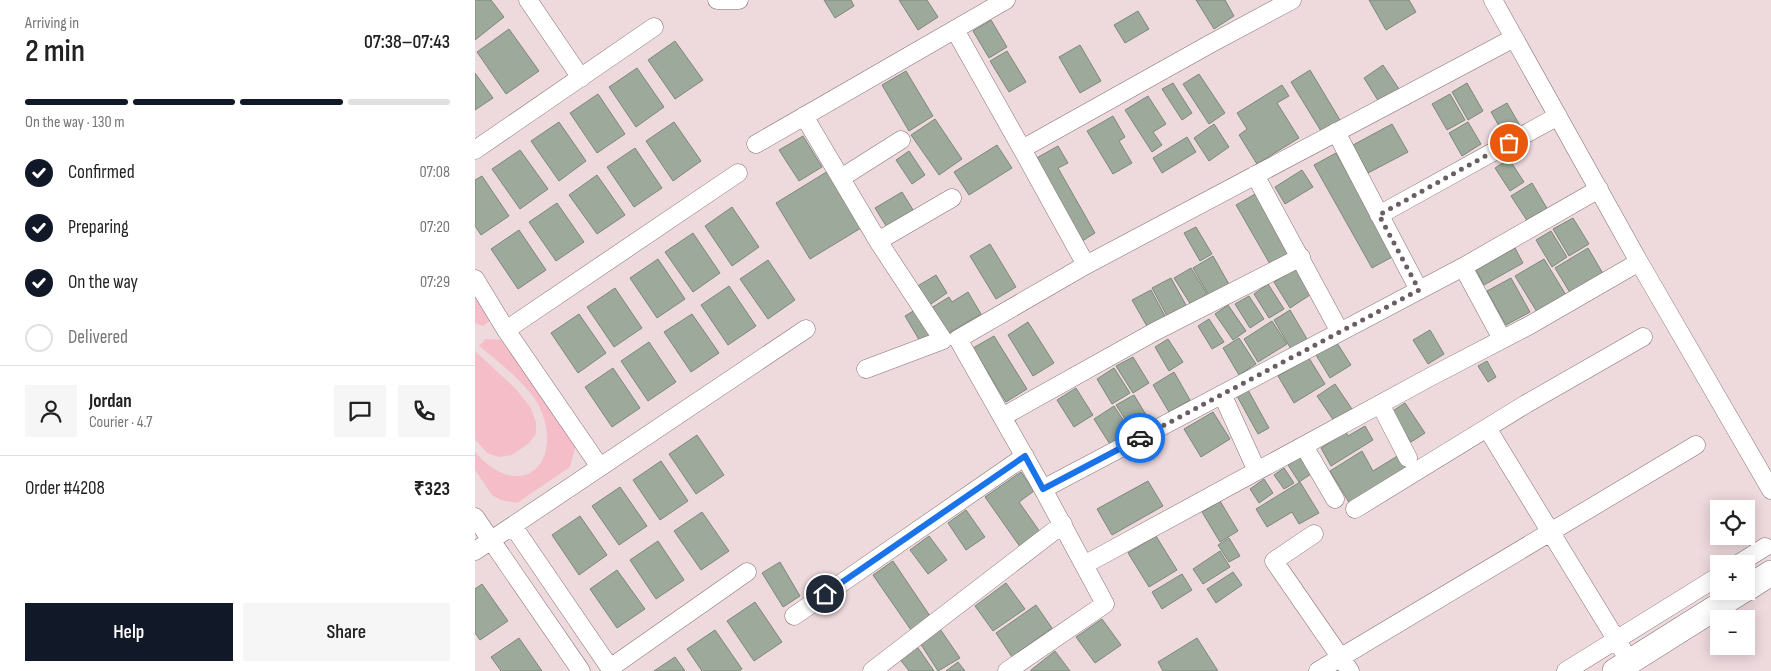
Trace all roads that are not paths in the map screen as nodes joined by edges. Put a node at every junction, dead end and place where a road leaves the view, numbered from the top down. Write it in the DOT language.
graph roads {
  1 [pos="528,0"];
  2 [pos="717,0"];
  3 [pos="739,0"];
  4 [pos="1007,0"];
  5 [pos="1292,0"];
  6 [pos="1493,0"];
  7 [pos="654,27"];
  8 [pos="955,30"];
  9 [pos="1514,38"];
  10 [pos="581,78"];
  11 [pos="804,116"];
  12 [pos="1558,116"];
  13 [pos="1336,132"];
  14 [pos="901,140"];
  15 [pos="757,144"];
  16 [pos="1022,149"];
  17 [pos="475,150"];
  18 [pos="738,173"];
  19 [pos="1255,175"];
  20 [pos="841,178"];
  21 [pos="1599,190"];
  22 [pos="952,198"];
  23 [pos="1379,215"];
  24 [pos="879,241"];
  25 [pos="1301,257"];
  26 [pos="1639,262"];
  27 [pos="1086,265"];
  28 [pos="1463,267"];
  29 [pos="475,279"];
  30 [pos="1419,290"];
  31 [pos="805,329"];
  32 [pos="506,330"];
  33 [pos="1340,332"];
  34 [pos="1643,337"];
  35 [pos="950,339"];
  36 [pos="1502,339"];
  37 [pos="866,368"];
  38 [pos="1222,394"];
  39 [pos="1380,404"];
  40 [pos="1003,417"];
  41 [pos="1487,428"];
  42 [pos="1696,445"];
  43 [pos="1304,446"];
  44 [pos="1025,456"];
  45 [pos="1408,458"];
  46 [pos="600,467"];
  47 [pos="1257,471"];
  48 [pos="1043,489"];
  49 [pos="1771,490"];
  50 [pos="1335,499"];
  51 [pos="1355,510"];
  52 [pos="475,517"];
  53 [pos="1063,524"];
  54 [pos="513,526"];
  55 [pos="1550,531"];
  56 [pos="1314,534"];
  57 [pos="491,540"];
  58 [pos="1765,546"];
  59 [pos="475,551"];
  60 [pos="1752,555"];
  61 [pos="1085,565"];
  62 [pos="747,572"];
  63 [pos="1771,573"];
  64 [pos="1710,582"];
  65 [pos="1755,583"];
  66 [pos="1728,600"];
  67 [pos="794,616"];
  68 [pos="1617,640"];
  69 [pos="1345,664"];
  70 [pos="1623,666"];
  71 [pos="611,670"];
  72 [pos="581,671"];
  73 [pos="872,671"];
  74 [pos="1007,671"];
  75 [pos="1317,671"];
  76 [pos="1566,671"];
  1 -- 10 [label="street"];
  2 -- 3 [label="street"];
  4 -- 8 [label="street"];
  5 -- 16 [label="street"];
  6 -- 9 [label="street"];
  7 -- 10 [label="street"];
  8 -- 11 [label="street"];
  8 -- 16 [label="street"];
  9 -- 12 [label="street"];
  9 -- 13 [label="street"];
  10 -- 17 [label="street"];
  11 -- 15 [label="street"];
  11 -- 20 [label="street"];
  12 -- 21 [label="street"];
  12 -- 23 [label="street"];
  13 -- 19 [label="street"];
  13 -- 23 [label="street"];
  14 -- 20 [label="street"];
  16 -- 27 [label="street"];
  18 -- 32 [label="street"];
  19 -- 25 [label="street"];
  19 -- 27 [label="street"];
  20 -- 24 [label="street"];
  21 -- 26 [label="street"];
  21 -- 28 [label="street"];
  22 -- 24 [label="street"];
  23 -- 30 [label="street"];
  24 -- 35 [label="street"];
  25 -- 33 [label="street"];
  25 -- 40 [label="street"];
  26 -- 36 [label="street"];
  26 -- 49 [label="street"];
  27 -- 35 [label="street"];
  28 -- 30 [label="street"];
  28 -- 36 [label="street"];
  29 -- 32 [label="street"];
  30 -- 33 [label="street"];
  31 -- 46 [label="street"];
  32 -- 46 [label="street"];
  33 -- 38 [label="street"];
  34 -- 41 [label="street"];
  35 -- 37 [label="street"];
  35 -- 40 [label="street"];
  36 -- 39 [label="street"];
  38 -- 47 [label="street"];
  38 -- 48 [label="street"];
  39 -- 43 [label="street"];
  39 -- 45 [label="street"];
  40 -- 44 [label="street"];
  41 -- 51 [label="street"];
  41 -- 55 [label="street"];
  42 -- 55 [label="street"];
  43 -- 47 [label="street"];
  43 -- 50 [label="street"];
  44 -- 48 [label="street"];
  44 -- 67 [label="street"];
  46 -- 54 [label="street"];
  47 -- 61 [label="street"];
  48 -- 53 [label="street"];
  52 -- 57 [label="street"];
  53 -- 61 [label="street"];
  53 -- 73 [label="street"];
  54 -- 57 [label="street"];
  54 -- 71 [label="street"];
  55 -- 68 [label="street"];
  55 -- 69 [label="street"];
  56 -- 69 [label="street"];
  57 -- 59 [label="street"];
  57 -- 72 [label="street"];
  58 -- 60 [label="street"];
  61 -- 74 [label="street"];
  62 -- 71 [label="street"];
  63 -- 65 [label="street"];
  64 -- 68 [label="street"];
  66 -- 70 [label="street"];
  68 -- 70 [label="street"];
  68 -- 76 [label="street"];
  69 -- 75 [label="street"];
}
